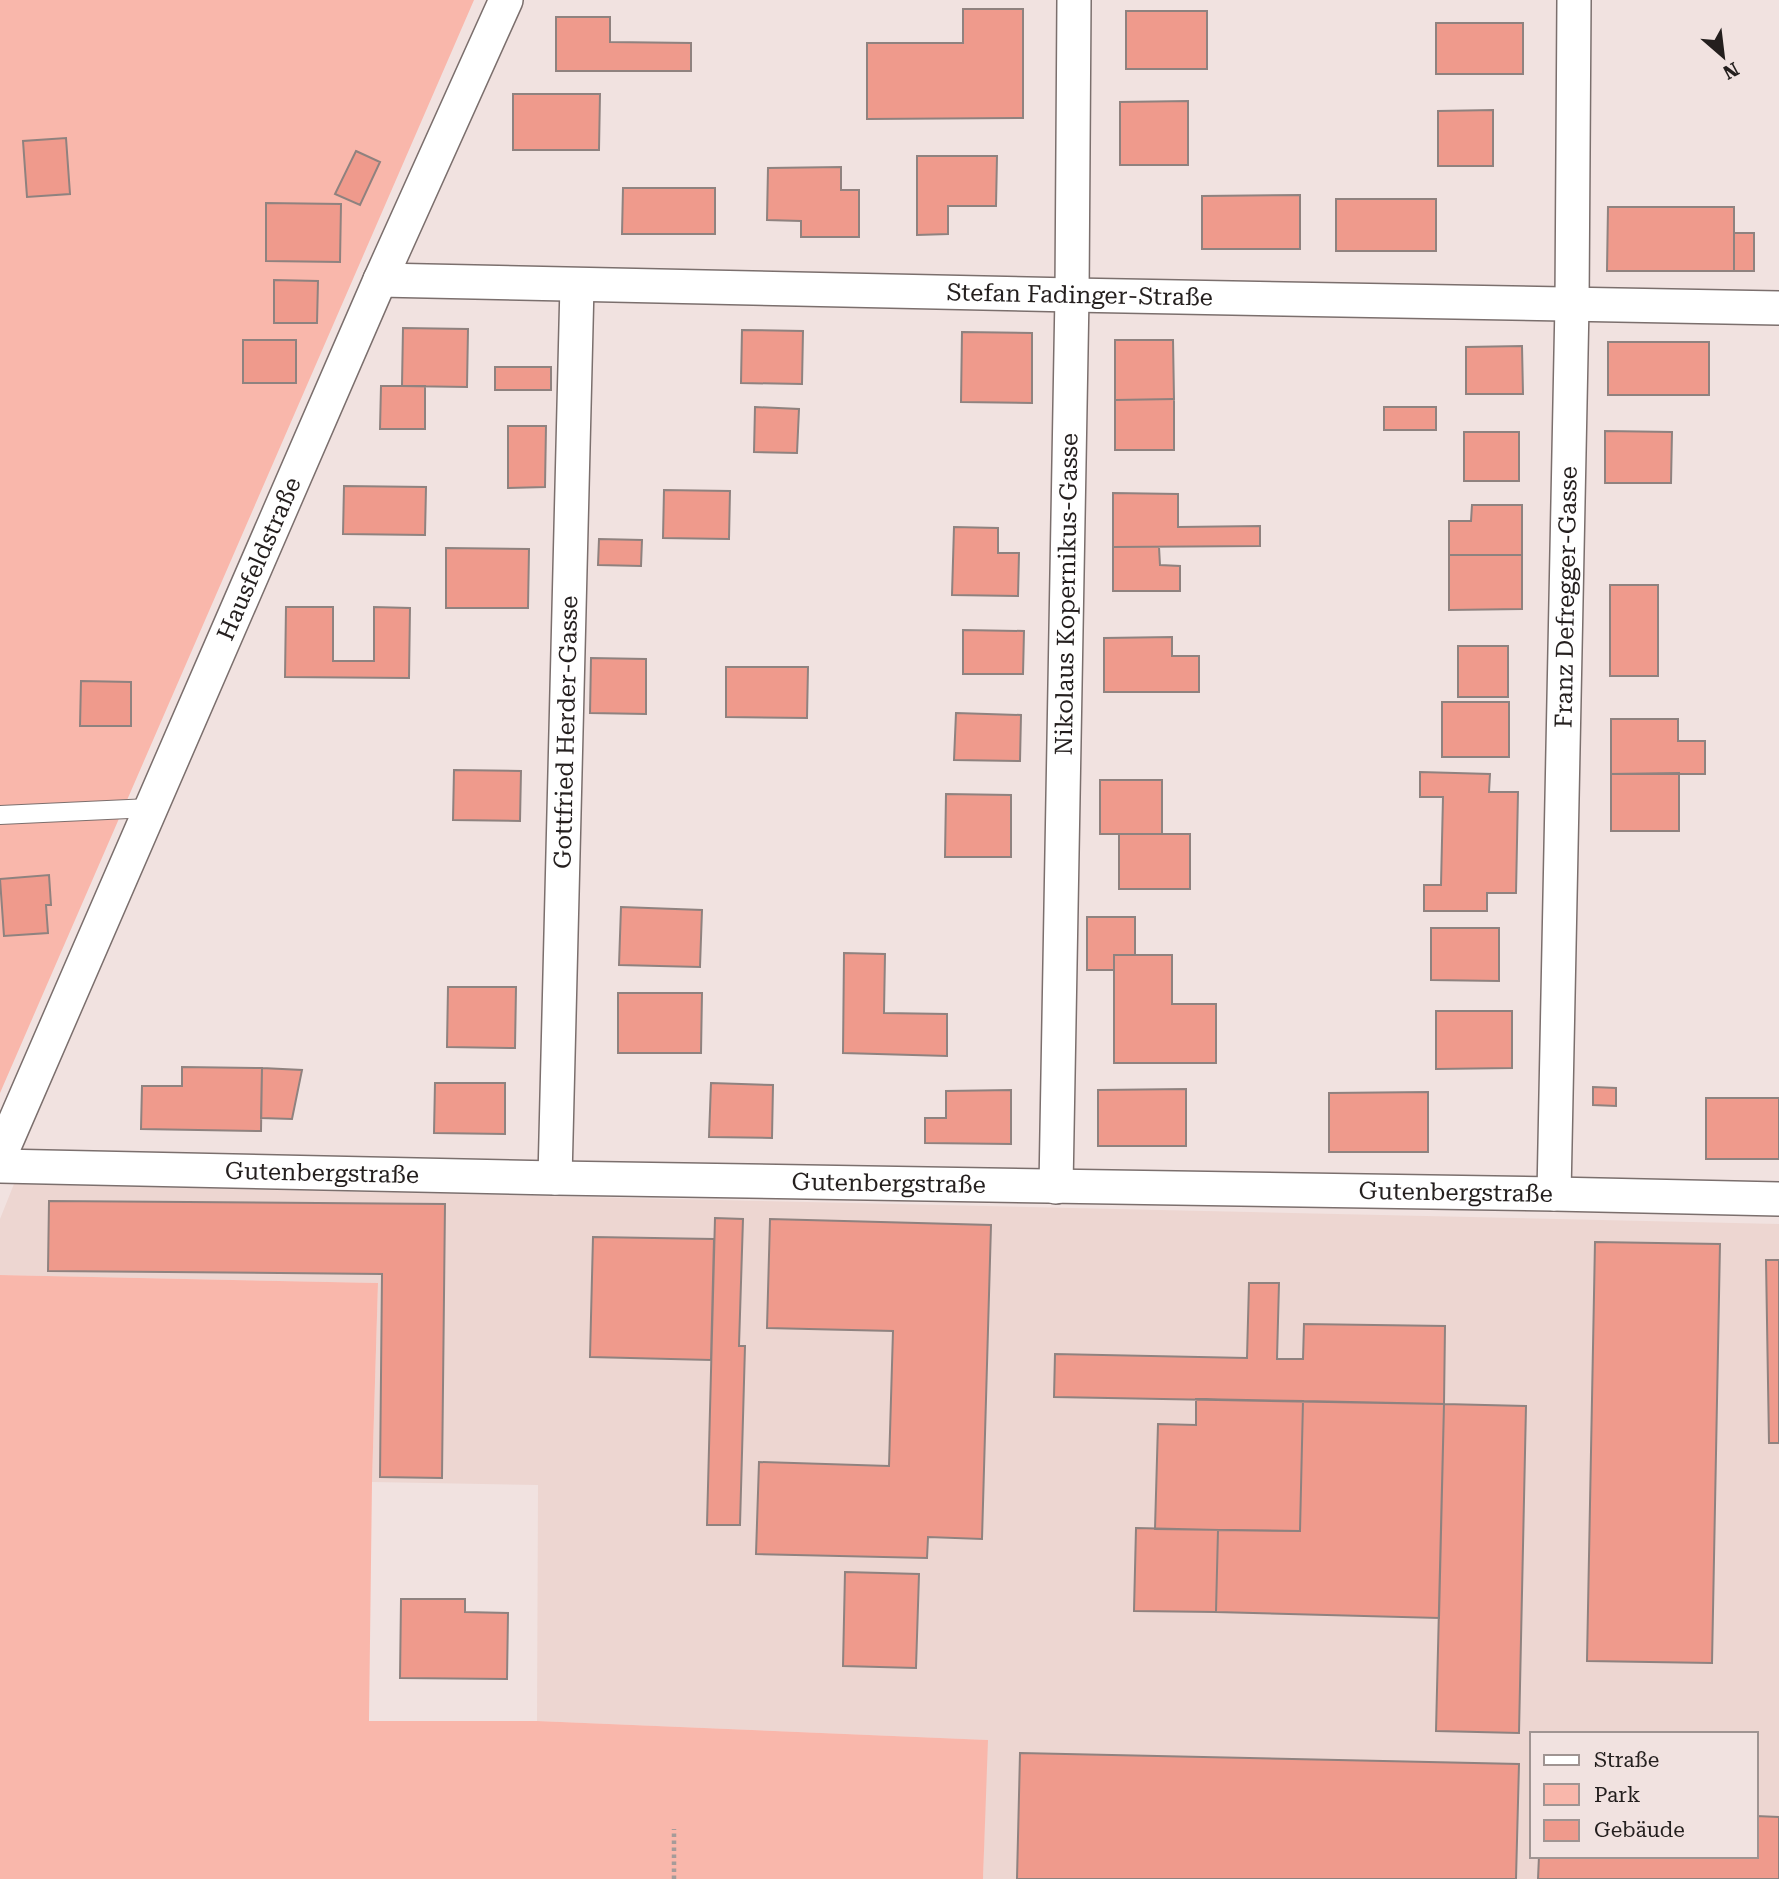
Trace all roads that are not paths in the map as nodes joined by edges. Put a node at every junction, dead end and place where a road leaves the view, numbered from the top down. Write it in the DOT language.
graph roads {
  1 [pos="506,0"];
  2 [pos="1074,0"];
  3 [pos="1574,0"];
  4 [pos="380,280"];
  5 [pos="577,285"];
  6 [pos="1072,295"];
  7 [pos="1572,304"];
  8 [pos="1779,308"];
  9 [pos="150,808"];
  10 [pos="0,815"];
  11 [pos="8,1117"];
  12 [pos="0,1156"];
  13 [pos="0,1166"];
  14 [pos="555,1178"];
  15 [pos="1056,1187"];
  16 [pos="1554,1194"];
  17 [pos="1779,1199"];
  1 -- 4 [label="street, Hausfeldstraße"];
  2 -- 6 [label="street, Nikolaus Kopernikus-Gasse"];
  3 -- 7 [label="street, Franz Defregger-Gasse"];
  4 -- 5 [label="street, Stefan Fadinger-Straße"];
  4 -- 9 [label="street, Hausfeldstraße"];
  5 -- 6 [label="street, Stefan Fadinger-Straße"];
  5 -- 14 [label="street, Gottfried Herder-Gasse"];
  6 -- 7 [label="street, Stefan Fadinger-Straße"];
  6 -- 15 [label="street, Nikolaus Kopernikus-Gasse"];
  7 -- 8 [label="street, Stefan Fadinger-Straße"];
  7 -- 16 [label="street, Franz Defregger-Gasse"];
  9 -- 10 [label="lane"];
  9 -- 11 [label="street, Hausfeldstraße"];
  11 -- 12 [label="street, Hausfeldstraße"];
  13 -- 14 [label="street, Gutenbergstraße"];
  14 -- 15 [label="street, Gutenbergstraße"];
  15 -- 16 [label="street, Gutenbergstraße"];
  16 -- 17 [label="street, Gutenbergstraße"];
}
